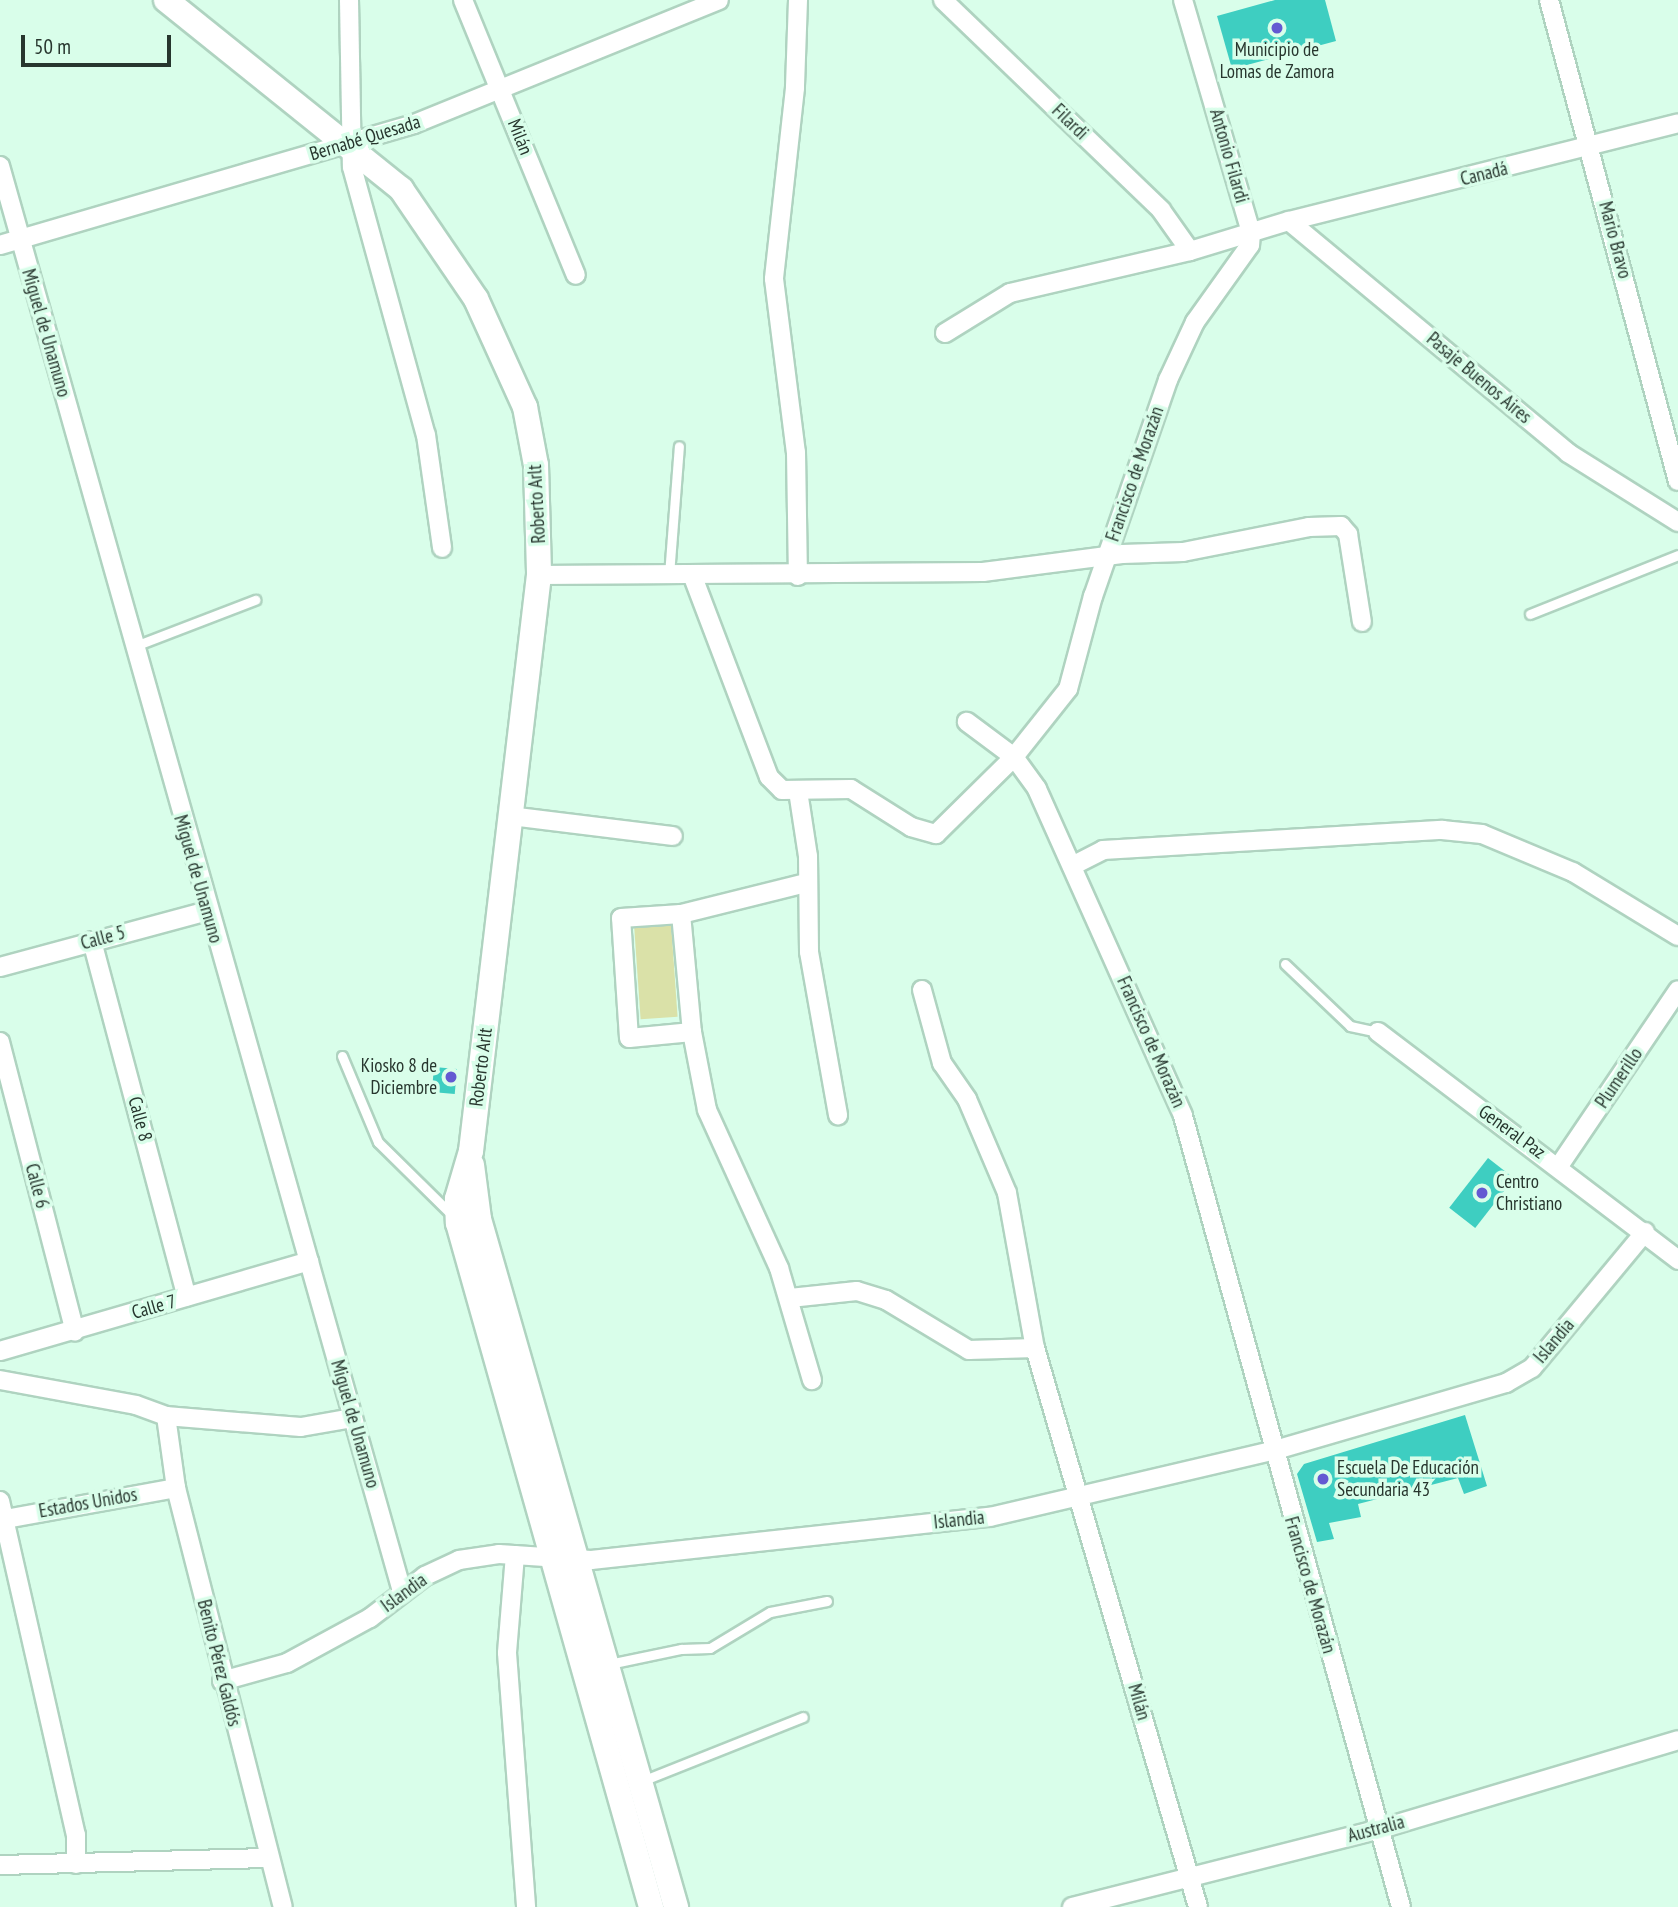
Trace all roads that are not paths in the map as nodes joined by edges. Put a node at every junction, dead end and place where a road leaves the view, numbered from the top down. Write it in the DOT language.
graph roads {
  1 [pos="166,0"];
  2 [pos="349,0"];
  3 [pos="463,0"];
  4 [pos="719,0"];
  5 [pos="798,0"];
  6 [pos="943,0"];
  7 [pos="1183,0"];
  8 [pos="1549,0"];
  9 [pos="501,91"];
  10 [pos="1678,123"];
  11 [pos="349,144"];
  12 [pos="1591,148"];
  13 [pos="0,166"];
  14 [pos="1289,221"];
  15 [pos="1251,232"];
  16 [pos="20,239"];
  17 [pos="0,245"];
  18 [pos="1191,251"];
  19 [pos="576,275"];
  20 [pos="945,333"];
  21 [pos="679,446"];
  22 [pos="1678,481"];
  23 [pos="1678,522"];
  24 [pos="442,548"];
  25 [pos="1678,555"];
  26 [pos="1107,556"];
  27 [pos="539,575"];
  28 [pos="798,576"];
  29 [pos="669,577"];
  30 [pos="693,577"];
  31 [pos="255,600"];
  32 [pos="1531,614"];
  33 [pos="1362,622"];
  34 [pos="133,646"];
  35 [pos="967,722"];
  36 [pos="1014,757"];
  37 [pos="799,791"];
  38 [pos="510,816"];
  39 [pos="674,836"];
  40 [pos="1072,866"];
  41 [pos="806,883"];
  42 [pos="207,911"];
  43 [pos="681,914"];
  44 [pos="1678,936"];
  45 [pos="92,941"];
  46 [pos="1285,964"];
  47 [pos="0,967"];
  48 [pos="922,990"];
  49 [pos="1678,990"];
  50 [pos="692,1032"];
  51 [pos="1378,1032"];
  52 [pos="0,1042"];
  53 [pos="342,1056"];
  54 [pos="838,1115"];
  55 [pos="471,1151"];
  56 [pos="1559,1166"];
  57 [pos="458,1223"];
  58 [pos="1644,1232"];
  59 [pos="1678,1260"];
  60 [pos="309,1261"];
  61 [pos="187,1297"];
  62 [pos="790,1298"];
  63 [pos="75,1331"];
  64 [pos="1035,1348"];
  65 [pos="0,1352"];
  66 [pos="0,1380"];
  67 [pos="812,1380"];
  68 [pos="166,1416"];
  69 [pos="353,1418"];
  70 [pos="1272,1451"];
  71 [pos="176,1488"];
  72 [pos="1079,1498"];
  73 [pos="0,1501"];
  74 [pos="2,1520"];
  75 [pos="515,1556"];
  76 [pos="553,1558"];
  77 [pos="578,1561"];
  78 [pos="402,1591"];
  79 [pos="827,1601"];
  80 [pos="607,1665"];
  81 [pos="222,1681"];
  82 [pos="803,1717"];
  83 [pos="1678,1740"];
  84 [pos="640,1782"];
  85 [pos="1380,1829"];
  86 [pos="269,1858"];
  87 [pos="76,1864"];
  88 [pos="0,1865"];
  89 [pos="1190,1877"];
  90 [pos="283,1907"];
  91 [pos="526,1907"];
  92 [pos="651,1907"];
  93 [pos="676,1907"];
  94 [pos="1072,1907"];
  95 [pos="1198,1907"];
  96 [pos="1401,1907"];
  1 -- 11 [label="street, Roberto Arlt"];
  2 -- 11 [label="street"];
  3 -- 9 [label="street, Milán"];
  4 -- 9 [label="street, Bernabé Quesada"];
  5 -- 28 [label="street"];
  6 -- 18 [label="street, Filardi"];
  7 -- 15 [label="street, Antonio Filardi"];
  8 -- 12 [label="street, Mario Bravo"];
  9 -- 11 [label="street, Bernabé Quesada"];
  9 -- 19 [label="street, Milán"];
  10 -- 12 [label="street, Canadá"];
  11 -- 16 [label="street, Bernabé Quesada"];
  11 -- 24 [label="street"];
  11 -- 27 [label="street, Roberto Arlt"];
  12 -- 14 [label="street, Canadá"];
  12 -- 22 [label="street, Mario Bravo"];
  13 -- 16 [label="street, Miguel de Unamuno"];
  14 -- 15 [label="street"];
  14 -- 23 [label="street, Pasaje Buenos Aires"];
  15 -- 18 [label="street"];
  15 -- 26 [label="street, Francisco de Morazán"];
  16 -- 17 [label="street, Bernabé Quesada"];
  16 -- 34 [label="street, Miguel de Unamuno"];
  18 -- 20 [label="street"];
  21 -- 29 [label="lane"];
  25 -- 32 [label="lane"];
  26 -- 28 [label="street"];
  26 -- 33 [label="street"];
  26 -- 36 [label="street, Francisco de Morazán"];
  27 -- 29 [label="street"];
  27 -- 38 [label="street, Roberto Arlt"];
  28 -- 30 [label="street"];
  29 -- 30 [label="street"];
  30 -- 37 [label="street"];
  31 -- 34 [label="lane"];
  34 -- 42 [label="street, Miguel de Unamuno"];
  35 -- 36 [label="street"];
  36 -- 37 [label="street"];
  36 -- 40 [label="street, Francisco de Morazán"];
  37 -- 41 [label="street"];
  38 -- 39 [label="street"];
  38 -- 55 [label="street, Roberto Arlt"];
  40 -- 44 [label="street"];
  40 -- 70 [label="street, Francisco de Morazán"];
  41 -- 43 [label="street"];
  41 -- 54 [label="street"];
  42 -- 45 [label="street, Calle 5"];
  42 -- 60 [label="street, Miguel de Unamuno"];
  43 -- 50 [label="street"];
  43 -- 50 [label="street"];
  45 -- 47 [label="street, Calle 5"];
  45 -- 61 [label="street, Calle 8"];
  46 -- 51 [label="lane"];
  48 -- 64 [label="street, Milán"];
  49 -- 56 [label="street, Plumerillo"];
  50 -- 62 [label="street"];
  51 -- 56 [label="street, General Paz"];
  52 -- 63 [label="street, Calle 6"];
  53 -- 57 [label="lane"];
  55 -- 57 [label="street, Roberto Arlt"];
  55 -- 77 [label="street, Roberto Arlt"];
  56 -- 58 [label="street, General Paz"];
  57 -- 76 [label="street, Roberto Arlt"];
  58 -- 59 [label="street, General Paz"];
  58 -- 70 [label="street, Islandia"];
  60 -- 61 [label="street, Calle 7"];
  60 -- 69 [label="street, Miguel de Unamuno"];
  61 -- 63 [label="street, Calle 7"];
  62 -- 64 [label="street"];
  62 -- 67 [label="street"];
  63 -- 65 [label="street, Calle 7"];
  64 -- 72 [label="street, Milán"];
  66 -- 68 [label="street"];
  68 -- 69 [label="street"];
  68 -- 71 [label="street, Benito Pérez Galdós"];
  69 -- 78 [label="street, Miguel de Unamuno"];
  70 -- 72 [label="street, Islandia"];
  70 -- 85 [label="street, Francisco de Morazán"];
  71 -- 74 [label="street, Estados Unidos"];
  71 -- 81 [label="street, Benito Pérez Galdós"];
  72 -- 77 [label="street, Islandia"];
  72 -- 89 [label="street, Milán"];
  73 -- 74 [label="street"];
  74 -- 87 [label="street"];
  75 -- 76 [label="street, Islandia"];
  75 -- 78 [label="street, Islandia"];
  75 -- 91 [label="street"];
  76 -- 77 [label="street, Islandia"];
  76 -- 92 [label="street"];
  77 -- 80 [label="street"];
  78 -- 81 [label="street, Islandia"];
  79 -- 80 [label="lane"];
  80 -- 84 [label="street"];
  81 -- 86 [label="street, Benito Pérez Galdós"];
  82 -- 84 [label="lane"];
  83 -- 85 [label="street, Australia"];
  84 -- 93 [label="street"];
  85 -- 89 [label="street, Australia"];
  85 -- 96 [label="street, Francisco de Morazán"];
  86 -- 87 [label="street"];
  86 -- 90 [label="street, Benito Pérez Galdós"];
  87 -- 88 [label="street"];
  89 -- 94 [label="street, Australia"];
  89 -- 95 [label="street, Milán"];
}
